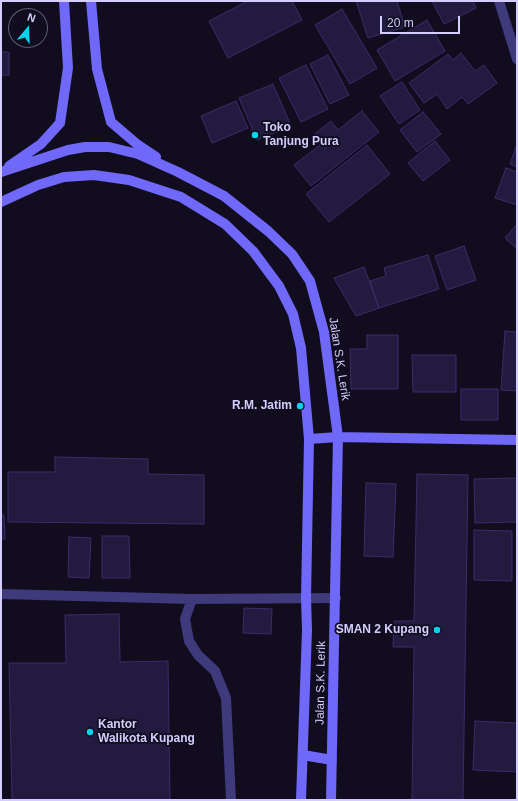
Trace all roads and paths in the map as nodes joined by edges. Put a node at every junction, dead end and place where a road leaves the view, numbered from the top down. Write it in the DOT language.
graph roads {
  1 [pos="64,1"];
  2 [pos="90,1"];
  3 [pos="500,1"];
  4 [pos="517,59"];
  5 [pos="1,172"];
  6 [pos="178,172"];
  7 [pos="1,202"];
  8 [pos="338,437"];
  9 [pos="309,439"];
  10 [pos="517,440"];
  11 [pos="1,594"];
  12 [pos="306,598"];
  13 [pos="336,598"];
  14 [pos="192,599"];
  15 [pos="303,755"];
  16 [pos="332,760"];
  17 [pos="231,800"];
  18 [pos="301,800"];
  19 [pos="331,800"];
  1 -- 5 [label="main road, Jalan S.K. Lerik"];
  2 -- 6 [label="main road"];
  3 -- 4 [label="street"];
  5 -- 6 [label="main road, Jalan S.K. Lerik"];
  6 -- 8 [label="main road, Jalan S.K. Lerik"];
  7 -- 9 [label="main road"];
  8 -- 9 [label="main road"];
  8 -- 10 [label="main road"];
  8 -- 13 [label="main road, Jalan S.K. Lerik"];
  9 -- 12 [label="main road"];
  11 -- 14 [label="street"];
  12 -- 13 [label="street"];
  12 -- 14 [label="street"];
  12 -- 15 [label="main road"];
  13 -- 16 [label="main road, Jalan S.K. Lerik"];
  14 -- 17 [label="street"];
  15 -- 16 [label="main road"];
  15 -- 18 [label="main road"];
  16 -- 19 [label="main road, Jalan S.K. Lerik"];
}
